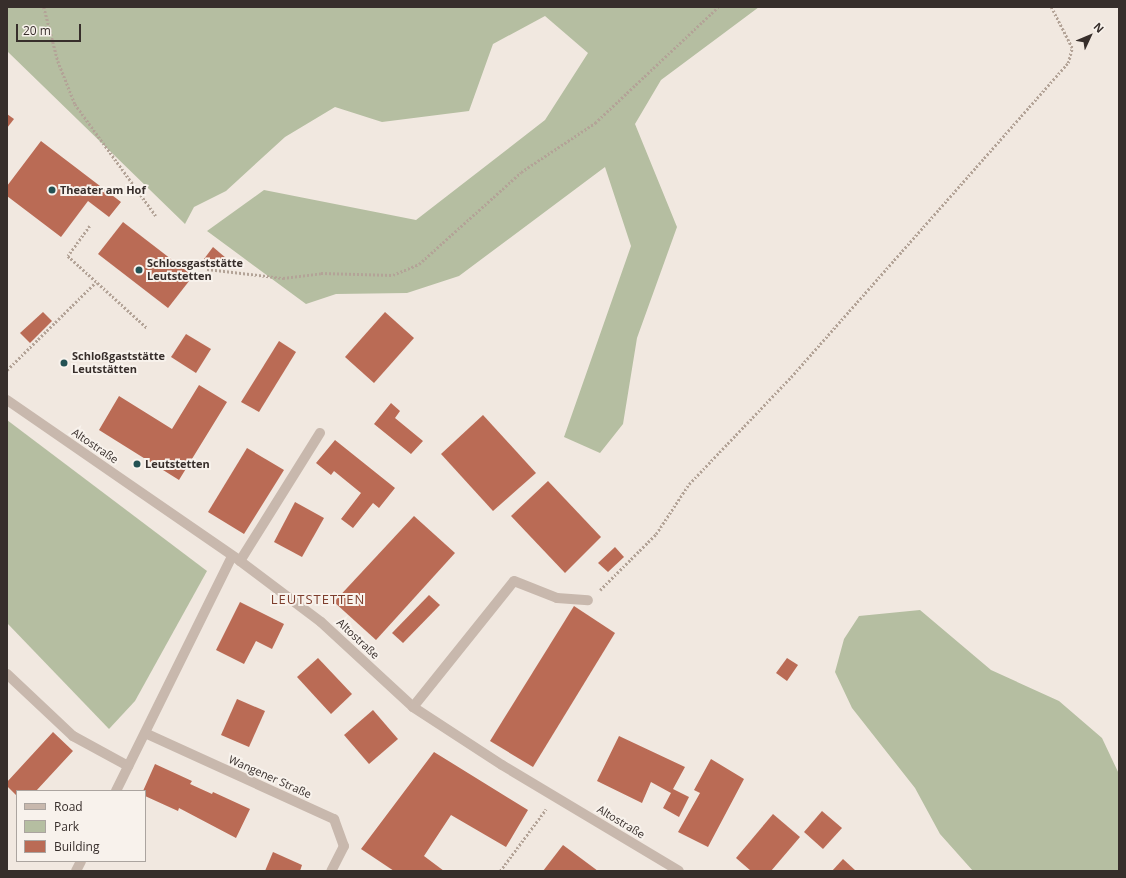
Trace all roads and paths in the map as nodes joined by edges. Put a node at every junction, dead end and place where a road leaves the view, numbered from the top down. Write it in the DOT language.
graph roads {
  1 [pos="44,7"];
  2 [pos="718,7"];
  3 [pos="1051,7"];
  4 [pos="156,216"];
  5 [pos="90,226"];
  6 [pos="207,269"];
  7 [pos="96,282"];
  8 [pos="147,328"];
  9 [pos="7,370"];
  10 [pos="7,400"];
  11 [pos="320,433"];
  12 [pos="236,558"];
  13 [pos="588,600"];
  14 [pos="7,674"];
  15 [pos="413,707"];
  16 [pos="145,733"];
  17 [pos="128,766"];
  18 [pos="116,790"];
  19 [pos="556,796"];
  20 [pos="81,862"];
  21 [pos="76,871"];
  22 [pos="331,871"];
  23 [pos="500,871"];
  24 [pos="679,871"];
  1 -- 4 [label="path"];
  2 -- 6 [label="path"];
  3 -- 13 [label="path"];
  5 -- 7 [label="path"];
  7 -- 8 [label="path"];
  7 -- 9 [label="path"];
  10 -- 12 [label="street, Altostraße"];
  11 -- 12 [label="street"];
  12 -- 15 [label="street, Altostraße"];
  12 -- 16 [label="street"];
  13 -- 15 [label="street"];
  14 -- 17 [label="street"];
  15 -- 19 [label="street, Altostraße"];
  16 -- 17 [label="street"];
  16 -- 22 [label="street, Wangener Straße"];
  17 -- 18 [label="street"];
  19 -- 23 [label="path"];
  19 -- 24 [label="street, Altostraße"];
  20 -- 21 [label="street"];
}
